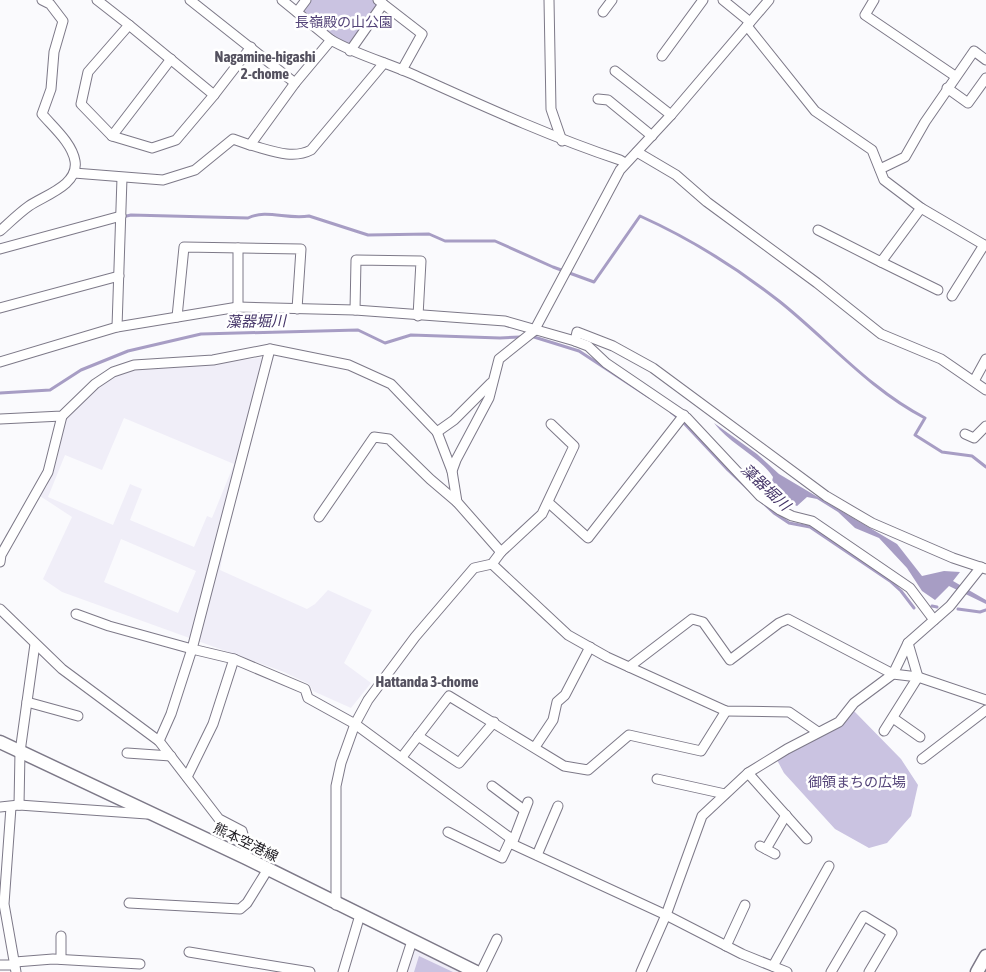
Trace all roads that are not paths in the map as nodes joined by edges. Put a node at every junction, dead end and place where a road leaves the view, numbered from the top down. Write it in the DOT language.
graph roads {
  1 [pos="42,0"];
  2 [pos="98,0"];
  3 [pos="282,0"];
  4 [pos="306,0"];
  5 [pos="549,0"];
  6 [pos="612,0"];
  7 [pos="703,0"];
  8 [pos="723,0"];
  9 [pos="770,0"];
  10 [pos="874,0"];
  11 [pos="196,2"];
  12 [pos="381,2"];
  13 [pos="297,12"];
  14 [pos="603,12"];
  15 [pos="748,24"];
  16 [pos="129,25"];
  17 [pos="332,40"];
  18 [pos="251,47"];
  19 [pos="350,51"];
  20 [pos="662,56"];
  21 [pos="171,60"];
  22 [pos="986,60"];
  23 [pos="384,63"];
  24 [pos="402,70"];
  25 [pos="615,71"];
  26 [pos="955,76"];
  27 [pos="986,78"];
  28 [pos="295,84"];
  29 [pos="947,88"];
  30 [pos="214,95"];
  31 [pos="598,99"];
  32 [pos="671,115"];
  33 [pos="112,136"];
  34 [pos="652,136"];
  35 [pos="562,141"];
  36 [pos="250,145"];
  37 [pos="637,152"];
  38 [pos="625,163"];
  39 [pos="880,169"];
  40 [pos="74,173"];
  41 [pos="122,178"];
  42 [pos="922,208"];
  43 [pos="121,216"];
  44 [pos="818,230"];
  45 [pos="0,231"];
  46 [pos="985,245"];
  47 [pos="238,248"];
  48 [pos="0,250"];
  49 [pos="881,262"];
  50 [pos="119,276"];
  51 [pos="938,290"];
  52 [pos="952,296"];
  53 [pos="238,307"];
  54 [pos="0,308"];
  55 [pos="297,309"];
  56 [pos="355,310"];
  57 [pos="418,316"];
  58 [pos="177,317"];
  59 [pos="117,327"];
  60 [pos="534,331"];
  61 [pos="575,340"];
  62 [pos="270,349"];
  63 [pos="986,359"];
  64 [pos="0,362"];
  65 [pos="493,381"];
  66 [pos="974,382"];
  67 [pos="986,390"];
  68 [pos="684,415"];
  69 [pos="62,416"];
  70 [pos="0,420"];
  71 [pos="551,424"];
  72 [pos="986,426"];
  73 [pos="437,432"];
  74 [pos="966,434"];
  75 [pos="452,471"];
  76 [pos="457,502"];
  77 [pos="548,504"];
  78 [pos="319,518"];
  79 [pos="501,552"];
  80 [pos="0,562"];
  81 [pos="492,564"];
  82 [pos="983,568"];
  83 [pos="0,610"];
  84 [pos="76,614"];
  85 [pos="934,620"];
  86 [pos="908,643"];
  87 [pos="34,644"];
  88 [pos="590,647"];
  89 [pos="192,649"];
  90 [pos="234,659"];
  91 [pos="629,667"];
  92 [pos="894,674"];
  93 [pos="918,677"];
  94 [pos="986,700"];
  95 [pos="26,702"];
  96 [pos="986,710"];
  97 [pos="726,711"];
  98 [pos="78,716"];
  99 [pos="892,718"];
  100 [pos="494,722"];
  101 [pos="355,724"];
  102 [pos="884,731"];
  103 [pos="818,732"];
  104 [pos="418,736"];
  105 [pos="920,737"];
  106 [pos="159,741"];
  107 [pos="0,742"];
  108 [pos="536,748"];
  109 [pos="20,752"];
  110 [pos="127,753"];
  111 [pos="171,756"];
  112 [pos="402,757"];
  113 [pos="922,759"];
  114 [pos="748,773"];
  115 [pos="187,777"];
  116 [pos="657,779"];
  117 [pos="492,786"];
  118 [pos="725,794"];
  119 [pos="15,806"];
  120 [pos="558,806"];
  121 [pos="0,807"];
  122 [pos="155,814"];
  123 [pos="786,815"];
  124 [pos="448,832"];
  125 [pos="807,839"];
  126 [pos="4,842"];
  127 [pos="511,842"];
  128 [pos="775,854"];
  129 [pos="537,855"];
  130 [pos="246,858"];
  131 [pos="829,866"];
  132 [pos="268,869"];
  133 [pos="3,886"];
  134 [pos="128,903"];
  135 [pos="336,904"];
  136 [pos="744,905"];
  137 [pos="360,915"];
  138 [pos="666,915"];
  139 [pos="61,936"];
  140 [pos="497,939"];
  141 [pos="412,941"];
  142 [pos="726,946"];
  143 [pos="189,952"];
  144 [pos="986,956"];
  145 [pos="61,959"];
  146 [pos="0,964"];
  147 [pos="140,964"];
  148 [pos="16,966"];
  149 [pos="773,966"];
  150 [pos="310,972"];
  151 [pos="343,972"];
  152 [pos="402,972"];
  153 [pos="476,972"];
  154 [pos="481,972"];
  155 [pos="641,972"];
  156 [pos="787,972"];
  157 [pos="831,972"];
  158 [pos="869,972"];
  159 [pos="977,972"];
  1 -- 40 [label="street"];
  2 -- 16 [label="street"];
  3 -- 13 [label="street"];
  4 -- 13 [label="street"];
  5 -- 35 [label="street"];
  6 -- 14 [label="street"];
  7 -- 20 [label="street"];
  8 -- 15 [label="street"];
  9 -- 15 [label="street"];
  10 -- 26 [label="street"];
  11 -- 18 [label="street"];
  12 -- 19 [label="street"];
  12 -- 24 [label="street"];
  13 -- 17 [label="street"];
  15 -- 32 [label="street"];
  15 -- 39 [label="street"];
  16 -- 21 [label="street"];
  16 -- 33 [label="street"];
  17 -- 19 [label="street"];
  17 -- 28 [label="street"];
  18 -- 28 [label="street"];
  18 -- 30 [label="street"];
  19 -- 23 [label="street"];
  21 -- 30 [label="street"];
  21 -- 33 [label="street"];
  22 -- 26 [label="street"];
  23 -- 24 [label="street"];
  23 -- 36 [label="street"];
  24 -- 35 [label="street"];
  25 -- 32 [label="street"];
  26 -- 29 [label="street"];
  27 -- 29 [label="street"];
  28 -- 36 [label="street"];
  29 -- 39 [label="street"];
  30 -- 33 [label="street"];
  31 -- 34 [label="street"];
  32 -- 34 [label="street"];
  34 -- 37 [label="street"];
  35 -- 38 [label="street"];
  36 -- 41 [label="street"];
  37 -- 38 [label="street"];
  37 -- 66 [label="street"];
  38 -- 60 [label="street"];
  39 -- 42 [label="street"];
  40 -- 41 [label="street"];
  40 -- 45 [label="street"];
  41 -- 43 [label="street"];
  42 -- 46 [label="street"];
  42 -- 49 [label="street"];
  43 -- 48 [label="street"];
  43 -- 50 [label="street"];
  44 -- 49 [label="street"];
  46 -- 52 [label="street"];
  47 -- 53 [label="street"];
  47 -- 55 [label="street"];
  47 -- 58 [label="street"];
  49 -- 51 [label="street"];
  50 -- 54 [label="street"];
  50 -- 59 [label="street"];
  53 -- 55 [label="street"];
  53 -- 58 [label="street"];
  55 -- 56 [label="street"];
  56 -- 57 [label="street"];
  56 -- 57 [label="street"];
  57 -- 60 [label="street"];
  58 -- 59 [label="street"];
  59 -- 64 [label="street"];
  60 -- 61 [label="street"];
  60 -- 65 [label="street"];
  61 -- 68 [label="street"];
  61 -- 82 [label="street"];
  62 -- 69 [label="street"];
  62 -- 73 [label="street"];
  62 -- 89 [label="street"];
  63 -- 66 [label="street"];
  65 -- 73 [label="street"];
  65 -- 75 [label="street"];
  66 -- 67 [label="street"];
  68 -- 77 [label="street"];
  68 -- 85 [label="street"];
  69 -- 70 [label="street"];
  69 -- 80 [label="street"];
  71 -- 77 [label="street"];
  72 -- 74 [label="street"];
  73 -- 75 [label="street"];
  75 -- 76 [label="street"];
  76 -- 78 [label="street"];
  76 -- 79 [label="street"];
  77 -- 79 [label="street"];
  79 -- 81 [label="street"];
  81 -- 88 [label="street"];
  81 -- 101 [label="street"];
  82 -- 85 [label="street"];
  83 -- 87 [label="street"];
  84 -- 89 [label="street"];
  85 -- 86 [label="street"];
  86 -- 92 [label="street"];
  86 -- 93 [label="street"];
  87 -- 95 [label="street"];
  87 -- 106 [label="street"];
  88 -- 91 [label="street"];
  88 -- 108 [label="street"];
  89 -- 90 [label="street"];
  89 -- 106 [label="street"];
  90 -- 101 [label="street"];
  90 -- 115 [label="street"];
  91 -- 92 [label="street"];
  91 -- 97 [label="street"];
  92 -- 93 [label="street"];
  92 -- 103 [label="street"];
  93 -- 94 [label="street"];
  93 -- 99 [label="street"];
  95 -- 98 [label="street"];
  95 -- 109 [label="street"];
  96 -- 113 [label="street"];
  97 -- 103 [label="street"];
  97 -- 108 [label="street"];
  99 -- 102 [label="street"];
  99 -- 105 [label="street"];
  100 -- 104 [label="street"];
  100 -- 104 [label="street"];
  100 -- 108 [label="street"];
  101 -- 112 [label="street"];
  101 -- 135 [label="street"];
  103 -- 114 [label="street"];
  104 -- 112 [label="street"];
  106 -- 111 [label="street"];
  107 -- 109 [label="main road, 熊本空港線"];
  109 -- 119 [label="street"];
  109 -- 122 [label="main road, 熊本空港線"];
  110 -- 111 [label="street"];
  111 -- 115 [label="street"];
  112 -- 127 [label="street"];
  114 -- 118 [label="street"];
  114 -- 123 [label="street"];
  115 -- 130 [label="street"];
  116 -- 118 [label="street"];
  117 -- 127 [label="street"];
  118 -- 138 [label="street"];
  119 -- 121 [label="street"];
  119 -- 122 [label="street"];
  119 -- 126 [label="street"];
  120 -- 129 [label="street"];
  122 -- 130 [label="main road, 熊本空港線"];
  123 -- 125 [label="street"];
  123 -- 128 [label="street"];
  124 -- 127 [label="street"];
  126 -- 133 [label="street"];
  127 -- 129 [label="street"];
  129 -- 138 [label="street"];
  130 -- 132 [label="main road, 熊本空港線"];
  131 -- 149 [label="street"];
  132 -- 134 [label="street"];
  132 -- 135 [label="main road, 熊本空港線"];
  133 -- 148 [label="street"];
  135 -- 137 [label="main road, 熊本空港線"];
  136 -- 142 [label="street"];
  137 -- 141 [label="main road, 熊本空港線"];
  137 -- 151 [label="street"];
  138 -- 142 [label="street"];
  138 -- 155 [label="street"];
  139 -- 145 [label="street"];
  140 -- 154 [label="street"];
  141 -- 152 [label="street"];
  141 -- 153 [label="main road, 熊本空港線"];
  142 -- 149 [label="street"];
  143 -- 150 [label="street"];
  144 -- 159 [label="main road"];
  145 -- 147 [label="street"];
  145 -- 148 [label="street"];
  146 -- 148 [label="street"];
  149 -- 156 [label="street"];
  157 -- 158 [label="street"];
}
